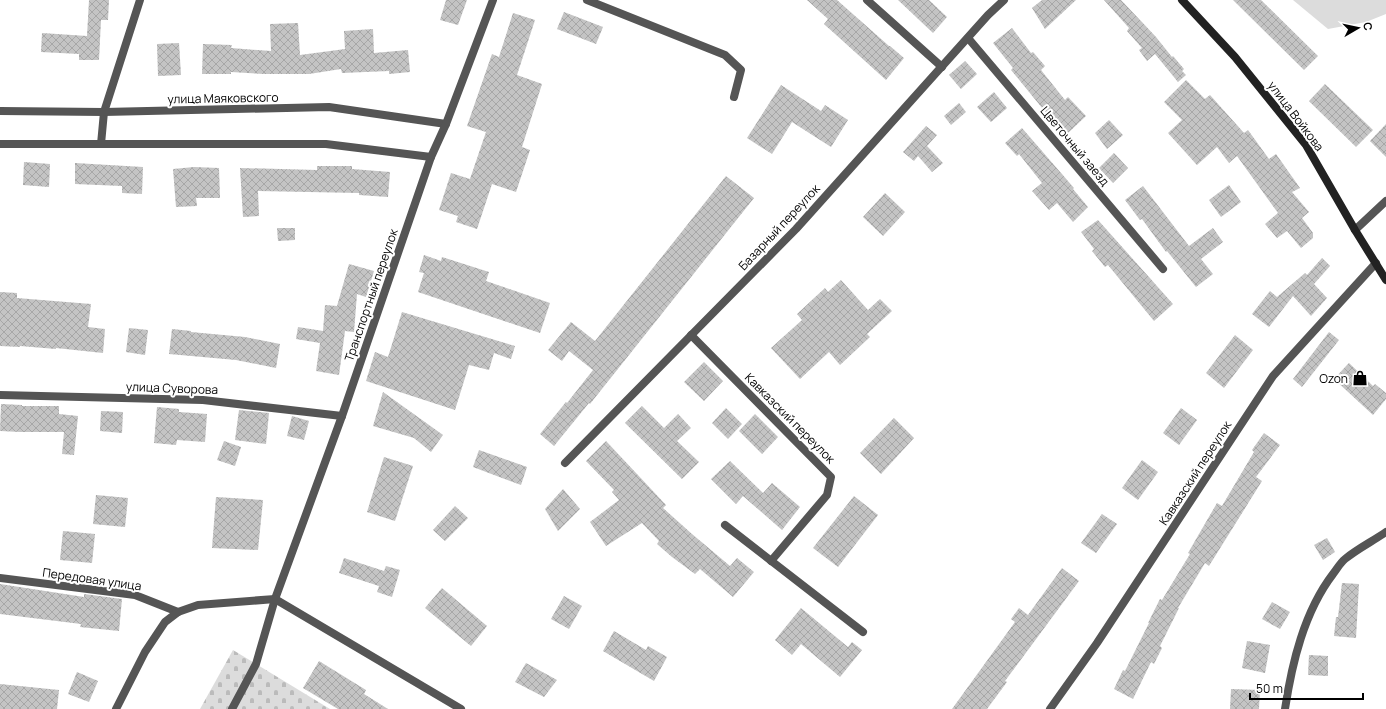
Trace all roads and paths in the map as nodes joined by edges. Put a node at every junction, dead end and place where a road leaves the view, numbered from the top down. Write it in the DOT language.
graph roads {
  1 [pos="140,0"];
  2 [pos="493,0"];
  3 [pos="587,0"];
  4 [pos="867,0"];
  5 [pos="1004,0"];
  6 [pos="1182,0"];
  7 [pos="968,38"];
  8 [pos="942,66"];
  9 [pos="734,96"];
  10 [pos="0,111"];
  11 [pos="104,112"];
  12 [pos="446,124"];
  13 [pos="0,144"];
  14 [pos="102,144"];
  15 [pos="431,157"];
  16 [pos="1386,201"];
  17 [pos="1355,230"];
  18 [pos="1376,263"];
  19 [pos="1163,269"];
  20 [pos="1386,280"];
  21 [pos="691,335"];
  22 [pos="0,395"];
  23 [pos="342,416"];
  24 [pos="565,463"];
  25 [pos="725,525"];
  26 [pos="1386,532"];
  27 [pos="771,561"];
  28 [pos="0,578"];
  29 [pos="275,600"];
  30 [pos="178,612"];
  31 [pos="863,632"];
  32 [pos="235,708"];
  33 [pos="116,709"];
  34 [pos="461,709"];
  35 [pos="1050,709"];
  36 [pos="1285,709"];
  1 -- 11 [label="street"];
  2 -- 12 [label="street, Транспортный переулок"];
  3 -- 9 [label="street"];
  4 -- 8 [label="street"];
  5 -- 7 [label="street, Базарный переулок"];
  6 -- 17 [label="street, улица Войкова"];
  7 -- 8 [label="street, Базарный переулок"];
  7 -- 19 [label="street, Цветочный заезд"];
  8 -- 21 [label="street, Базарный переулок"];
  10 -- 11 [label="street, улица Маяковского"];
  11 -- 12 [label="street, улица Маяковского"];
  11 -- 14 [label="street"];
  12 -- 15 [label="street, Транспортный переулок"];
  13 -- 14 [label="street"];
  14 -- 15 [label="street"];
  15 -- 23 [label="street, Транспортный переулок"];
  16 -- 17 [label="street"];
  17 -- 18 [label="street, улица Войкова"];
  18 -- 20 [label="street, улица Войкова"];
  18 -- 35 [label="street, Кавказский переулок"];
  21 -- 24 [label="street, Базарный переулок"];
  21 -- 27 [label="street, Кавказский переулок"];
  22 -- 23 [label="street, улица Суворова"];
  23 -- 29 [label="street, Транспортный переулок"];
  25 -- 27 [label="street"];
  26 -- 36 [label="street"];
  27 -- 31 [label="street"];
  28 -- 30 [label="street, Передовая улица"];
  29 -- 30 [label="street"];
  29 -- 32 [label="street, Транспортный переулок"];
  29 -- 34 [label="street"];
  30 -- 33 [label="street"];
}
